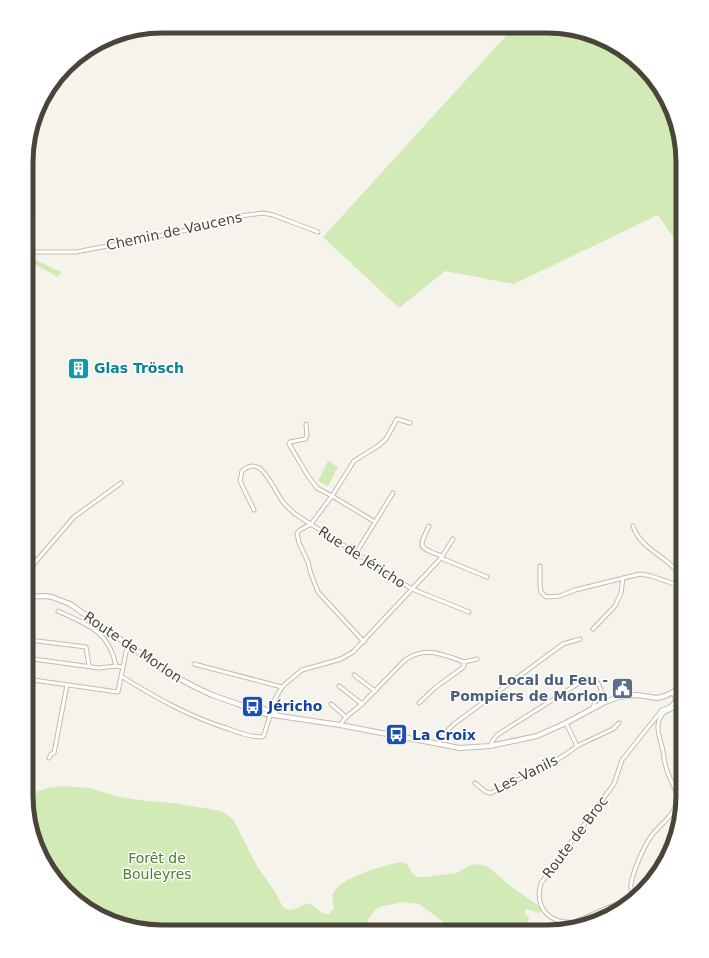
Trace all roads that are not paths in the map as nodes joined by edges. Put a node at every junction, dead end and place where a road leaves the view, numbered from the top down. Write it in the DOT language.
graph roads {
  1 [pos="318,232"];
  2 [pos="33,252"];
  3 [pos="306,424"];
  4 [pos="410,424"];
  5 [pos="121,483"];
  6 [pos="393,493"];
  7 [pos="332,496"];
  8 [pos="254,510"];
  9 [pos="375,522"];
  10 [pos="311,524"];
  11 [pos="429,526"];
  12 [pos="633,526"];
  13 [pos="453,539"];
  14 [pos="356,553"];
  15 [pos="442,557"];
  16 [pos="33,565"];
  17 [pos="540,566"];
  18 [pos="676,571"];
  19 [pos="487,577"];
  20 [pos="623,578"];
  21 [pos="676,585"];
  22 [pos="412,589"];
  23 [pos="33,597"];
  24 [pos="58,611"];
  25 [pos="469,612"];
  26 [pos="592,629"];
  27 [pos="580,638"];
  28 [pos="33,640"];
  29 [pos="364,642"];
  30 [pos="129,647"];
  31 [pos="33,658"];
  32 [pos="477,659"];
  33 [pos="464,662"];
  34 [pos="194,664"];
  35 [pos="89,666"];
  36 [pos="116,666"];
  37 [pos="122,667"];
  38 [pos="354,675"];
  39 [pos="121,676"];
  40 [pos="33,680"];
  41 [pos="67,685"];
  42 [pos="339,686"];
  43 [pos="282,687"];
  44 [pos="676,689"];
  45 [pos="375,691"];
  46 [pos="673,692"];
  47 [pos="676,701"];
  48 [pos="419,703"];
  49 [pos="330,704"];
  50 [pos="362,704"];
  51 [pos="676,706"];
  52 [pos="676,706"];
  53 [pos="593,708"];
  54 [pos="270,713"];
  55 [pos="346,717"];
  56 [pos="566,723"];
  57 [pos="619,723"];
  58 [pos="340,725"];
  59 [pos="438,744"];
  60 [pos="490,746"];
  61 [pos="578,746"];
  62 [pos="49,758"];
  63 [pos="475,783"];
  64 [pos="676,792"];
  65 [pos="676,804"];
  66 [pos="632,893"];
  67 [pos="620,903"];
  1 -- 2 [label="street, Chemin de Vaucens"];
  3 -- 7 [label="street"];
  4 -- 7 [label="street, Rue de Jéricho"];
  5 -- 16 [label="street"];
  6 -- 9 [label="street"];
  7 -- 9 [label="street"];
  7 -- 10 [label="street, Rue de Jéricho"];
  8 -- 10 [label="street, Rue de Jéricho"];
  9 -- 14 [label="street"];
  10 -- 14 [label="street, Rue de Jéricho"];
  10 -- 29 [label="street"];
  11 -- 15 [label="street"];
  12 -- 18 [label="street"];
  13 -- 15 [label="street, Rue de Jéricho"];
  14 -- 22 [label="street, Rue de Jéricho"];
  15 -- 19 [label="street"];
  15 -- 22 [label="street, Rue de Jéricho"];
  17 -- 20 [label="street"];
  20 -- 21 [label="street"];
  20 -- 26 [label="street"];
  22 -- 25 [label="street, Rue de Jéricho"];
  22 -- 29 [label="street"];
  23 -- 30 [label="street, Route de Morlon"];
  24 -- 36 [label="street"];
  27 -- 59 [label="street"];
  28 -- 35 [label="street"];
  29 -- 43 [label="street"];
  30 -- 37 [label="street"];
  30 -- 54 [label="street, Route de Morlon"];
  31 -- 35 [label="street"];
  32 -- 33 [label="street"];
  33 -- 45 [label="street"];
  33 -- 48 [label="street"];
  34 -- 43 [label="street"];
  35 -- 36 [label="street"];
  36 -- 37 [label="street"];
  37 -- 39 [label="street"];
  38 -- 45 [label="street"];
  39 -- 41 [label="street"];
  39 -- 54 [label="street"];
  40 -- 41 [label="street"];
  41 -- 62 [label="street"];
  42 -- 50 [label="street"];
  43 -- 54 [label="street"];
  44 -- 46 [label="street"];
  45 -- 50 [label="street"];
  46 -- 47 [label="street"];
  46 -- 53 [label="street, Route de Morlon"];
  47 -- 51 [label="street"];
  47 -- 67 [label="street, Route de Broc"];
  49 -- 55 [label="street"];
  50 -- 55 [label="street"];
  52 -- 64 [label="street"];
  53 -- 56 [label="street, Route de Morlon"];
  53 -- 60 [label="street"];
  54 -- 58 [label="street, Route de Morlon"];
  55 -- 58 [label="street"];
  56 -- 60 [label="street, Route de Morlon"];
  56 -- 61 [label="street"];
  57 -- 61 [label="street, Les Vanils"];
  58 -- 59 [label="street, Route de Morlon"];
  59 -- 60 [label="street, Route de Morlon"];
  61 -- 63 [label="street, Les Vanils"];
  65 -- 66 [label="street"];
}
